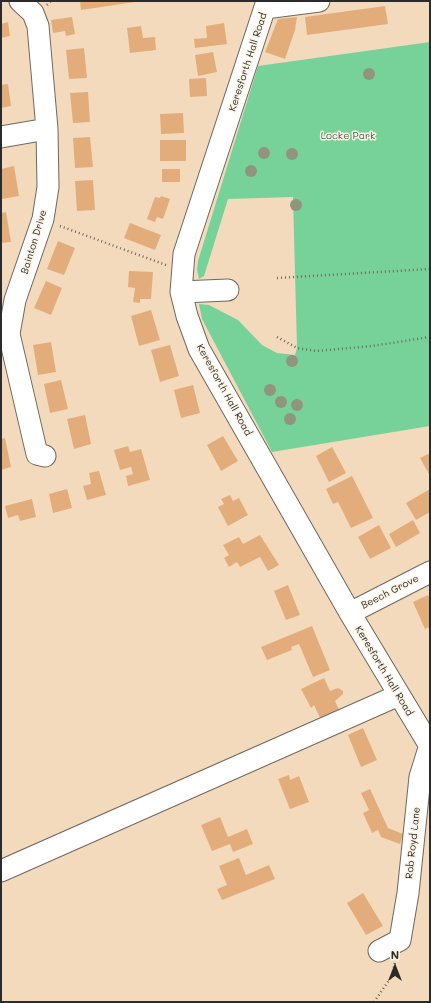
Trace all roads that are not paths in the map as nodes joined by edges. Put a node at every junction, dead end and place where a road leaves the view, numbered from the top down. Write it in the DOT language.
graph roads {
  1 [pos="20,1"];
  2 [pos="319,1"];
  3 [pos="266,5"];
  4 [pos="48,129"];
  5 [pos="1,137"];
  6 [pos="228,290"];
  7 [pos="181,292"];
  8 [pos="45,456"];
  9 [pos="430,572"];
  10 [pos="350,613"];
  11 [pos="399,695"];
  12 [pos="430,746"];
  13 [pos="1,871"];
  14 [pos="379,951"];
  1 -- 4 [label="street, Bainton Drive"];
  2 -- 3 [label="street"];
  3 -- 7 [label="street, Keresforth Hall Road"];
  4 -- 5 [label="street"];
  4 -- 8 [label="street, Bainton Drive"];
  6 -- 7 [label="street"];
  7 -- 10 [label="street, Keresforth Hall Road"];
  9 -- 10 [label="street, Beech Grove"];
  10 -- 11 [label="street, Keresforth Hall Road"];
  11 -- 12 [label="street, Keresforth Hall Road"];
  11 -- 13 [label="street"];
  12 -- 14 [label="street, Rob Royd Lane"];
}
